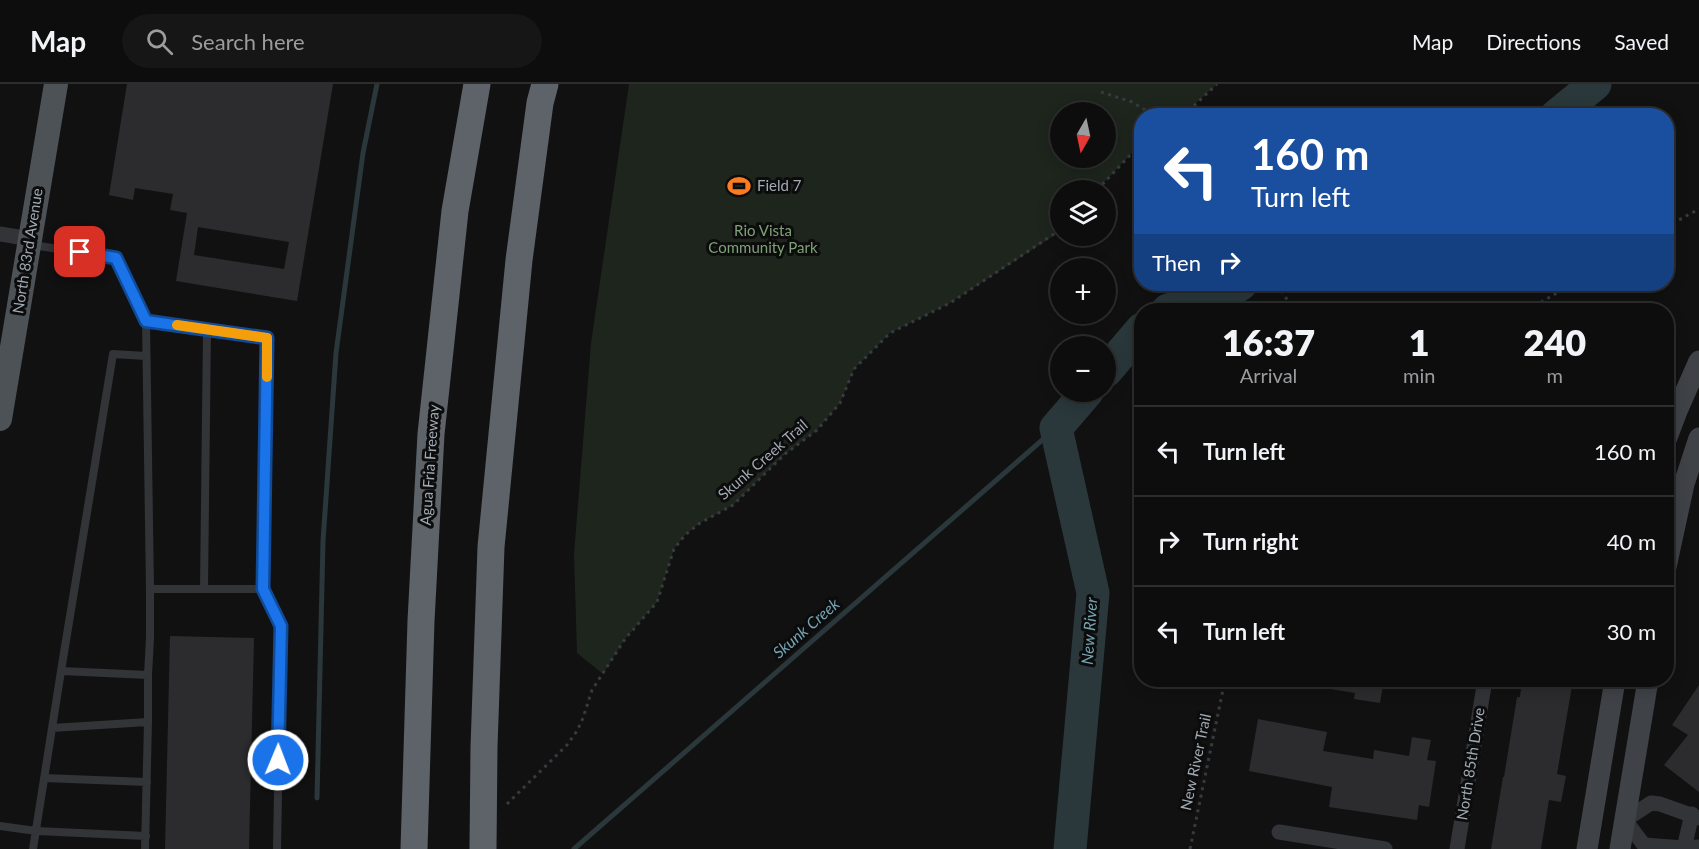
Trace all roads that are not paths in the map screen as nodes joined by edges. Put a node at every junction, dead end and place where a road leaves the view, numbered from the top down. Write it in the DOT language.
graph roads {
  1 [pos="56,84"];
  2 [pos="477,84"];
  3 [pos="544,84"];
  4 [pos="0,234"];
  5 [pos="29,241"];
  6 [pos="146,321"];
  7 [pos="207,330"];
  8 [pos="146,356"];
  9 [pos="1699,362"];
  10 [pos="0,419"];
  11 [pos="1674,419"];
  12 [pos="1699,438"];
  13 [pos="1676,481"];
  14 [pos="1674,498"];
  15 [pos="150,589"];
  16 [pos="204,589"];
  17 [pos="263,589"];
  18 [pos="61,671"];
  19 [pos="148,675"];
  20 [pos="1484,687"];
  21 [pos="1614,687"];
  22 [pos="1647,687"];
  23 [pos="148,723"];
  24 [pos="52,728"];
  25 [pos="44,778"];
  26 [pos="147,782"];
  27 [pos="1592,815"];
  28 [pos="1695,816"];
  29 [pos="1625,820"];
  30 [pos="0,826"];
  31 [pos="36,831"];
  32 [pos="1279,832"];
  33 [pos="146,836"];
  34 [pos="414,838"];
  35 [pos="1699,847"];
  36 [pos="1684,848"];
  37 [pos="33,849"];
  38 [pos="145,849"];
  39 [pos="277,849"];
  40 [pos="483,849"];
  41 [pos="1384,849"];
  42 [pos="1457,849"];
  43 [pos="1587,849"];
  44 [pos="1620,849"];
  1 -- 5 [label="main road, North 83rd Avenue"];
  2 -- 34 [label="highway, Agua Fria Freeway"];
  3 -- 40 [label="highway"];
  4 -- 5 [label="street"];
  5 -- 6 [label="lane"];
  5 -- 10 [label="main road, North 83rd Avenue"];
  6 -- 7 [label="lane"];
  6 -- 8 [label="lane"];
  7 -- 16 [label="lane"];
  7 -- 17 [label="lane"];
  8 -- 15 [label="lane"];
  8 -- 18 [label="lane"];
  9 -- 11 [label="street"];
  12 -- 13 [label="street"];
  13 -- 14 [label="street"];
  15 -- 16 [label="lane"];
  15 -- 19 [label="lane"];
  16 -- 17 [label="lane"];
  17 -- 39 [label="lane"];
  18 -- 19 [label="lane"];
  18 -- 24 [label="lane"];
  19 -- 23 [label="lane"];
  20 -- 42 [label="street, North 85th Drive"];
  21 -- 27 [label="street"];
  22 -- 29 [label="street"];
  23 -- 24 [label="lane"];
  23 -- 26 [label="lane"];
  24 -- 25 [label="lane"];
  25 -- 26 [label="lane"];
  25 -- 31 [label="lane"];
  26 -- 33 [label="lane"];
  27 -- 29 [label="street"];
  27 -- 43 [label="street"];
  28 -- 29 [label="street"];
  28 -- 36 [label="street"];
  29 -- 36 [label="street"];
  29 -- 44 [label="street"];
  30 -- 31 [label="lane"];
  31 -- 33 [label="lane"];
  31 -- 37 [label="lane"];
  32 -- 41 [label="street"];
  33 -- 38 [label="lane"];
  35 -- 36 [label="street"];
}
